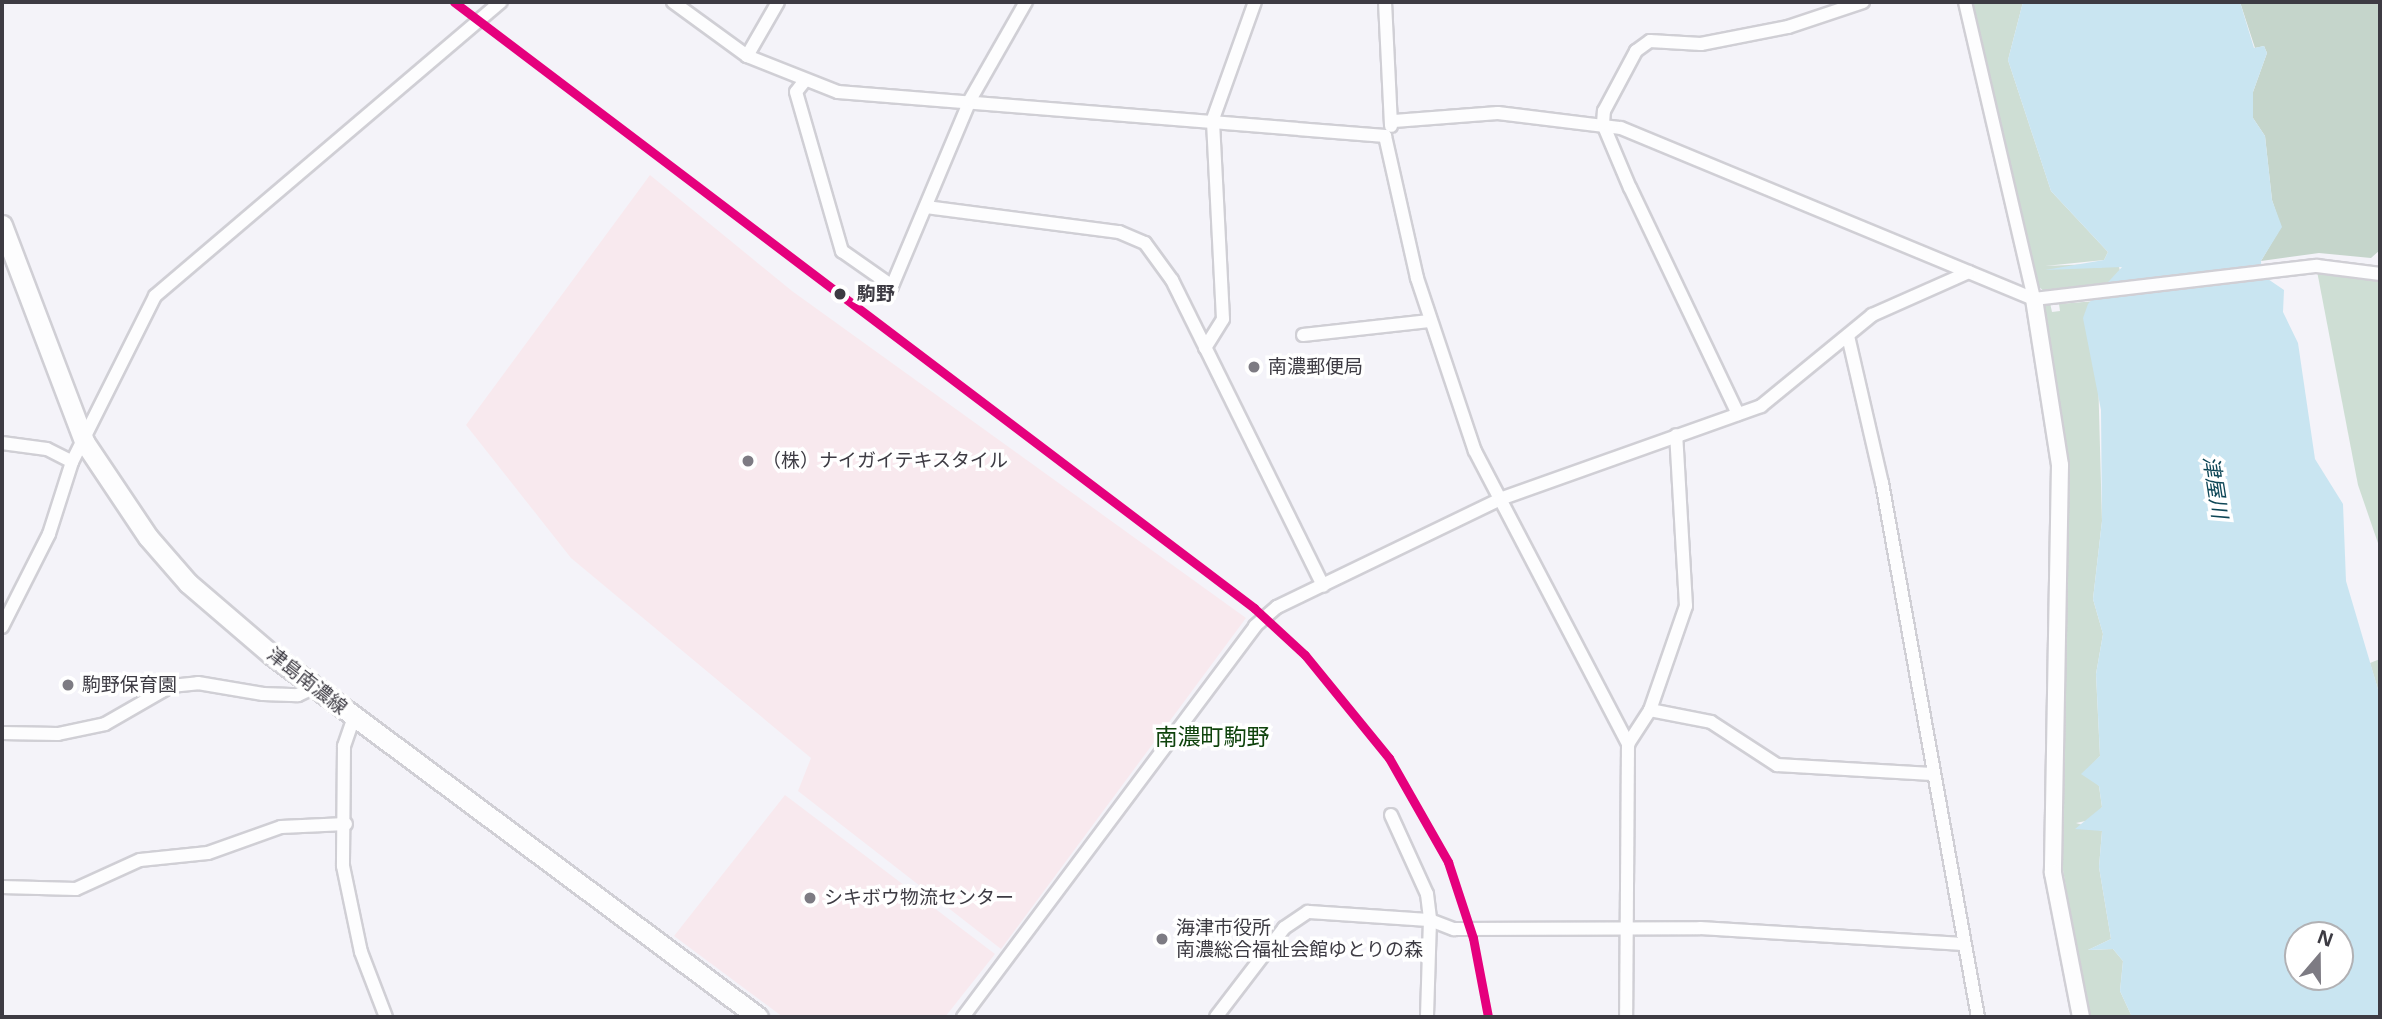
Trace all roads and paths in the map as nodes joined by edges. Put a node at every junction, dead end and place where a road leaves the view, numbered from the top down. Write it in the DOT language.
graph roads {
  1 [pos="500,2"];
  2 [pos="673,2"];
  3 [pos="778,2"];
  4 [pos="1026,2"];
  5 [pos="1255,2"];
  6 [pos="1385,2"];
  7 [pos="1863,2"];
  8 [pos="1965,2"];
  9 [pos="747,56"];
  10 [pos="803,83"];
  11 [pos="970,100"];
  12 [pos="1213,119"];
  13 [pos="1394,121"];
  14 [pos="1603,124"];
  15 [pos="1385,136"];
  16 [pos="926,207"];
  17 [pos="2,225"];
  18 [pos="1969,272"];
  19 [pos="2380,274"];
  20 [pos="2042,300"];
  21 [pos="1429,321"];
  22 [pos="1303,335"];
  23 [pos="1848,336"];
  24 [pos="1205,348"];
  25 [pos="1738,414"];
  26 [pos="1675,435"];
  27 [pos="2,443"];
  28 [pos="85,443"];
  29 [pos="72,462"];
  30 [pos="1500,499"];
  31 [pos="1323,586"];
  32 [pos="2,627"];
  33 [pos="315,687"];
  34 [pos="1650,710"];
  35 [pos="354,717"];
  36 [pos="2,733"];
  37 [pos="1628,744"];
  38 [pos="1932,774"];
  39 [pos="1391,815"];
  40 [pos="346,824"];
  41 [pos="2,887"];
  42 [pos="1430,920"];
  43 [pos="1626,927"];
  44 [pos="1962,944"];
  45 [pos="386,1017"];
  46 [pos="758,1017"];
  47 [pos="962,1017"];
  48 [pos="1216,1017"];
  49 [pos="1427,1017"];
  50 [pos="1626,1017"];
  51 [pos="1978,1017"];
  52 [pos="2081,1017"];
  1 -- 28 [label="street"];
  2 -- 9 [label="street"];
  3 -- 9 [label="street"];
  4 -- 11 [label="street"];
  5 -- 12 [label="street"];
  6 -- 13 [label="street"];
  7 -- 14 [label="street"];
  8 -- 20 [label="street"];
  9 -- 10 [label="street"];
  10 -- 11 [label="street"];
  10 -- 16 [label="street"];
  11 -- 12 [label="street"];
  11 -- 16 [label="street"];
  12 -- 15 [label="street"];
  12 -- 24 [label="street"];
  13 -- 14 [label="street"];
  13 -- 15 [label="street"];
  14 -- 18 [label="street"];
  14 -- 25 [label="street"];
  15 -- 21 [label="street"];
  16 -- 24 [label="street"];
  17 -- 28 [label="main road, 津島南濃線"];
  18 -- 20 [label="street"];
  18 -- 23 [label="street"];
  19 -- 20 [label="street"];
  20 -- 52 [label="street"];
  21 -- 22 [label="street"];
  21 -- 30 [label="street"];
  23 -- 25 [label="street"];
  23 -- 38 [label="street"];
  24 -- 31 [label="street"];
  25 -- 26 [label="street"];
  26 -- 30 [label="street"];
  26 -- 34 [label="street"];
  27 -- 29 [label="street"];
  28 -- 29 [label="street"];
  28 -- 33 [label="main road, 津島南濃線"];
  29 -- 32 [label="street"];
  30 -- 31 [label="street"];
  30 -- 37 [label="street"];
  31 -- 47 [label="street"];
  33 -- 35 [label="main road, 津島南濃線"];
  33 -- 36 [label="street"];
  34 -- 37 [label="street"];
  34 -- 38 [label="street"];
  35 -- 40 [label="street"];
  35 -- 46 [label="main road, 津島南濃線"];
  37 -- 43 [label="street"];
  38 -- 44 [label="street"];
  39 -- 42 [label="street"];
  40 -- 41 [label="street"];
  40 -- 45 [label="street"];
  42 -- 43 [label="street"];
  42 -- 48 [label="street"];
  42 -- 49 [label="street"];
  43 -- 44 [label="street"];
  43 -- 50 [label="street"];
  44 -- 51 [label="street"];
}
